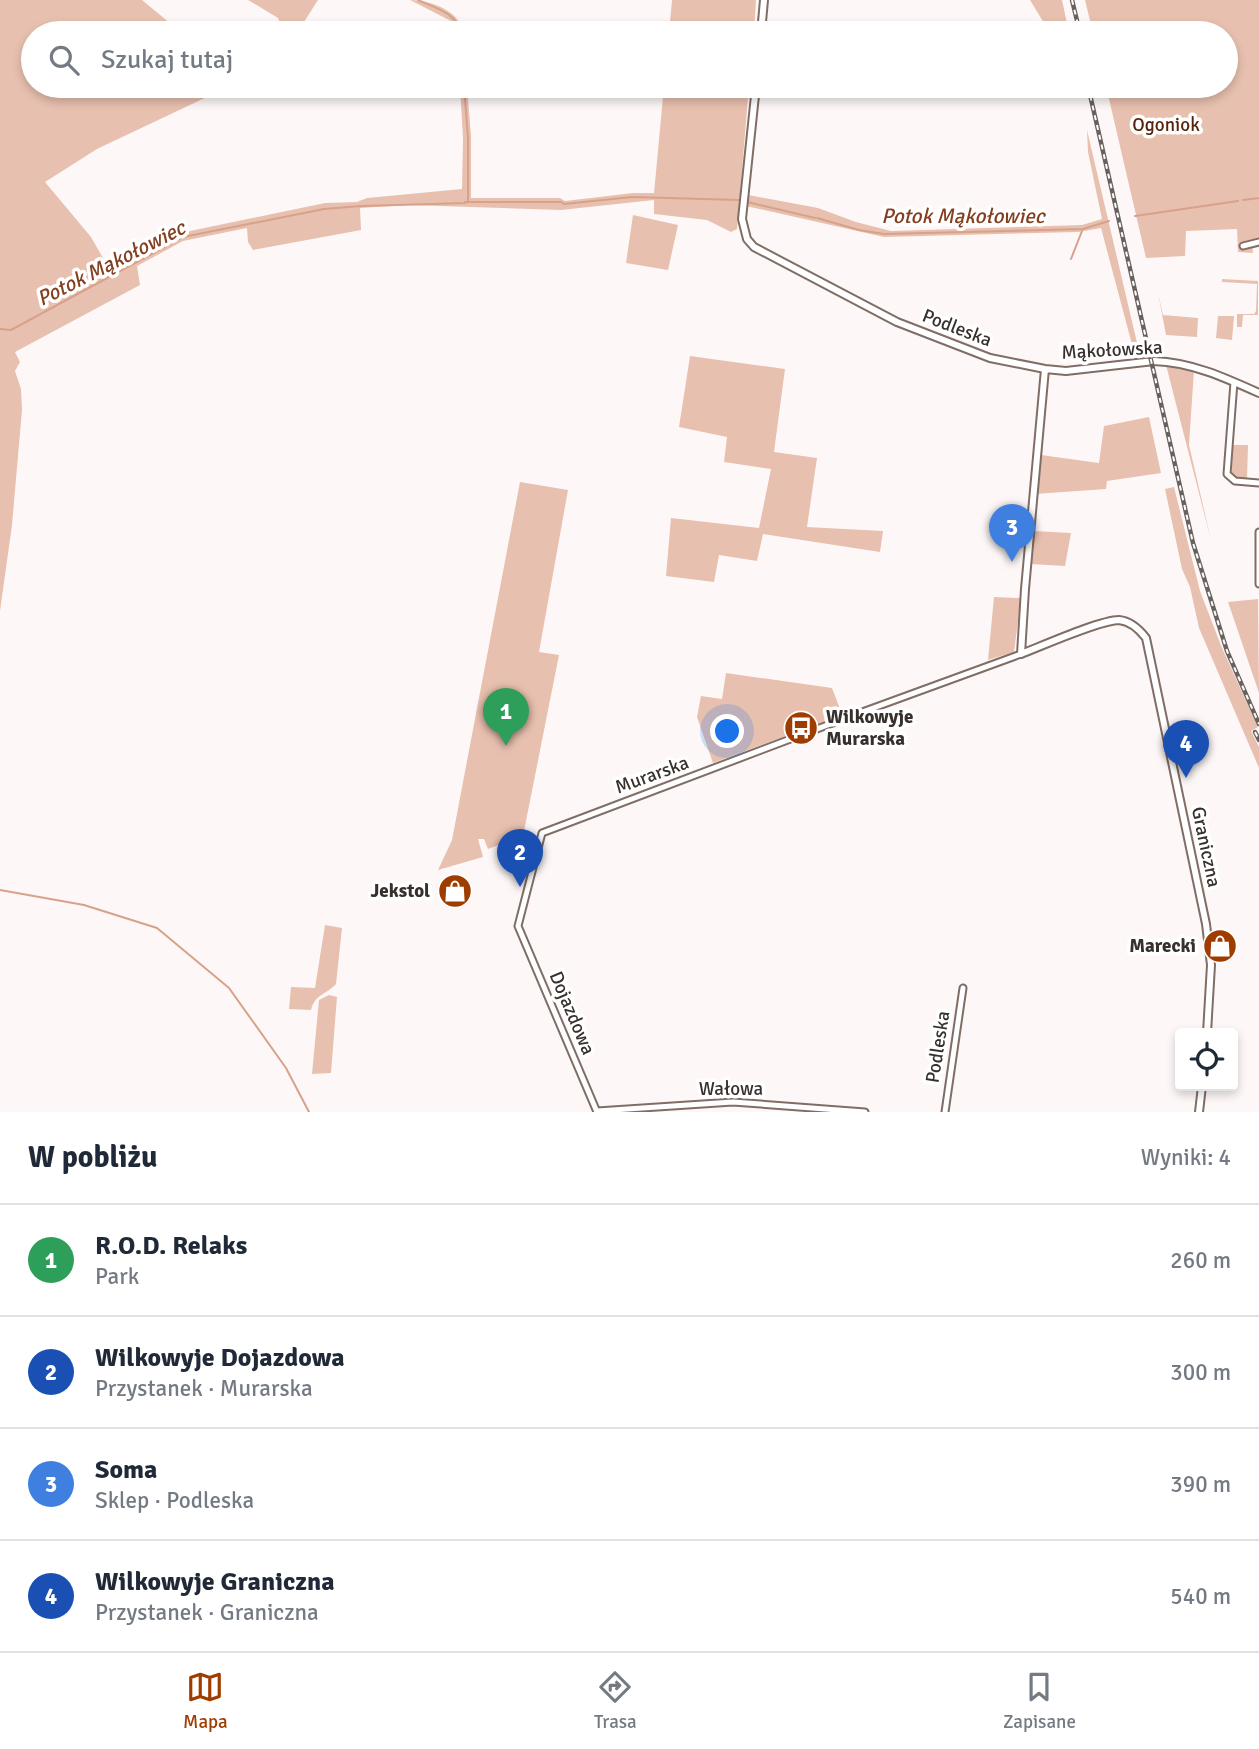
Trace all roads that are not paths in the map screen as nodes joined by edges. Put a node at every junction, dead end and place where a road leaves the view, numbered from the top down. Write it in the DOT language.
graph roads {
  1 [pos="764,0"];
  2 [pos="762,21"];
  3 [pos="755,98"];
  4 [pos="1259,242"];
  5 [pos="1243,246"];
  6 [pos="1045,369"];
  7 [pos="1234,382"];
  8 [pos="1259,393"];
  9 [pos="1259,483"];
  10 [pos="1259,532"];
  11 [pos="1258,544"];
  12 [pos="1259,584"];
  13 [pos="1021,654"];
  14 [pos="518,926"];
  15 [pos="963,988"];
  16 [pos="1207,1028"];
  17 [pos="1201,1091"];
  18 [pos="597,1111"];
  19 [pos="865,1112"];
  20 [pos="945,1112"];
  21 [pos="1199,1112"];
  1 -- 2 [label="street"];
  3 -- 6 [label="street, Podleska"];
  4 -- 5 [label="street"];
  6 -- 7 [label="street, Mąkołowska"];
  6 -- 13 [label="street"];
  7 -- 8 [label="street, Mąkołowska"];
  7 -- 9 [label="street"];
  10 -- 11 [label="street"];
  11 -- 12 [label="street"];
  13 -- 14 [label="street, Murarska"];
  13 -- 16 [label="street, Graniczna"];
  14 -- 18 [label="street, Dojazdowa"];
  15 -- 20 [label="street, Podleska"];
  17 -- 21 [label="street"];
  18 -- 19 [label="street, Wałowa"];
}
